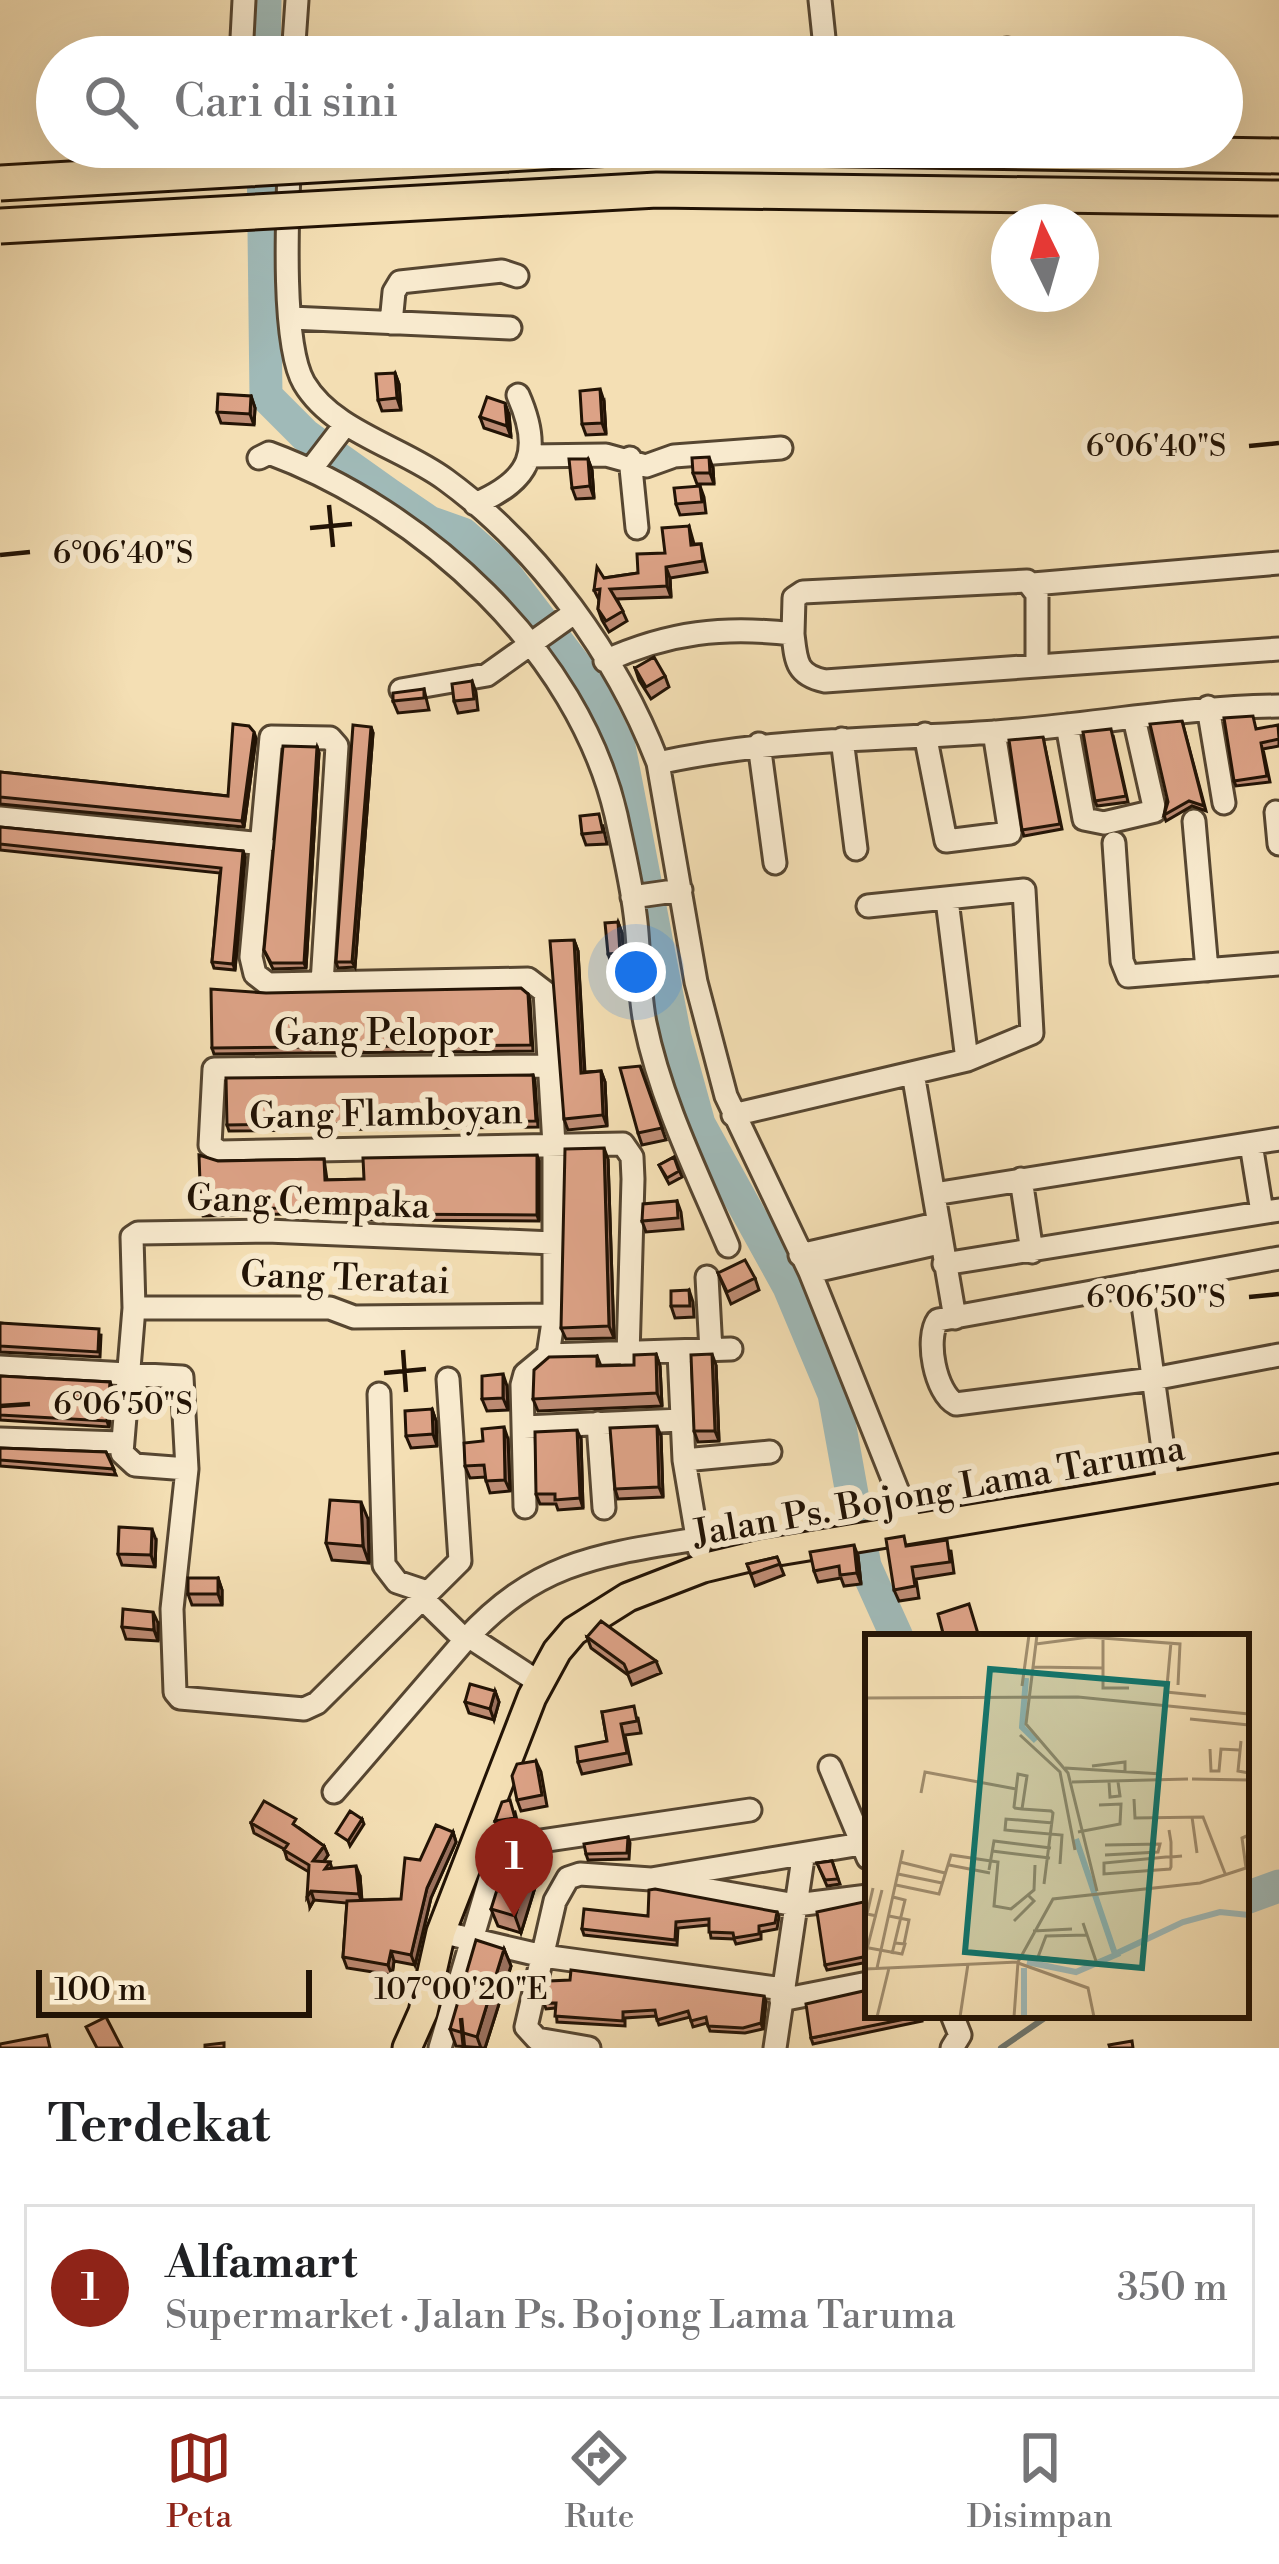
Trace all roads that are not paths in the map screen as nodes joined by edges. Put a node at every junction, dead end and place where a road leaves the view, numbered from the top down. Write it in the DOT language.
graph roads {
  1 [pos="244,0"];
  2 [pos="297,0"];
  3 [pos="820,0"];
  4 [pos="242,36"];
  5 [pos="294,36"];
  6 [pos="824,36"];
  7 [pos="1243,155"];
  8 [pos="1279,156"];
  9 [pos="262,168"];
  10 [pos="290,168"];
  11 [pos="0,183"];
  12 [pos="1279,198"];
  13 [pos="0,226"];
  14 [pos="517,276"];
  15 [pos="291,318"];
  16 [pos="392,323"];
  17 [pos="510,328"];
  18 [pos="518,394"];
  19 [pos="341,430"];
  20 [pos="781,448"];
  21 [pos="529,456"];
  22 [pos="259,458"];
  23 [pos="630,458"];
  24 [pos="314,465"];
  25 [pos="475,504"];
  26 [pos="637,528"];
  27 [pos="1279,563"];
  28 [pos="1034,584"];
  29 [pos="568,616"];
  30 [pos="793,634"];
  31 [pos="529,641"];
  32 [pos="1279,649"];
  33 [pos="605,661"];
  34 [pos="1037,665"];
  35 [pos="401,690"];
  36 [pos="1279,706"];
  37 [pos="1208,707"];
  38 [pos="1133,718"];
  39 [pos="1067,725"];
  40 [pos="994,732"];
  41 [pos="925,734"];
  42 [pos="842,739"];
  43 [pos="759,744"];
  44 [pos="658,763"];
  45 [pos="1224,803"];
  46 [pos="1276,812"];
  47 [pos="0,818"];
  48 [pos="1194,821"];
  49 [pos="1114,843"];
  50 [pos="263,844"];
  51 [pos="1279,844"];
  52 [pos="856,849"];
  53 [pos="775,863"];
  54 [pos="674,891"];
  55 [pos="636,896"];
  56 [pos="947,900"];
  57 [pos="868,906"];
  58 [pos="1279,964"];
  59 [pos="1207,970"];
  60 [pos="322,983"];
  61 [pos="967,1060"];
  62 [pos="550,1066"];
  63 [pos="913,1073"];
  64 [pos="733,1115"];
  65 [pos="1279,1139"];
  66 [pos="1251,1144"];
  67 [pos="554,1145"];
  68 [pos="220,1152"];
  69 [pos="1021,1179"];
  70 [pos="934,1194"];
  71 [pos="1270,1211"];
  72 [pos="553,1243"];
  73 [pos="940,1244"];
  74 [pos="728,1246"];
  75 [pos="1032,1252"];
  76 [pos="1279,1258"];
  77 [pos="805,1263"];
  78 [pos="707,1277"];
  79 [pos="1140,1283"];
  80 [pos="134,1308"];
  81 [pos="554,1316"];
  82 [pos="955,1318"];
  83 [pos="679,1353"];
  84 [pos="548,1355"];
  85 [pos="1279,1355"];
  86 [pos="628,1356"];
  87 [pos="0,1367"];
  88 [pos="130,1374"];
  89 [pos="448,1379"];
  90 [pos="1153,1379"];
  91 [pos="379,1394"];
  92 [pos="681,1420"];
  93 [pos="598,1424"];
  94 [pos="524,1427"];
  95 [pos="0,1439"];
  96 [pos="121,1443"];
  97 [pos="770,1452"];
  98 [pos="684,1460"];
  99 [pos="187,1468"];
  100 [pos="1279,1468"];
  101 [pos="1168,1486"];
  102 [pos="525,1507"];
  103 [pos="604,1508"];
  104 [pos="904,1528"];
  105 [pos="697,1539"];
  106 [pos="703,1568"];
  107 [pos="422,1593"];
  108 [pos="466,1638"];
  109 [pos="540,1683"];
  110 [pos="830,1767"];
  111 [pos="334,1792"];
  112 [pos="750,1810"];
  113 [pos="486,1849"];
  114 [pos="864,1851"];
  115 [pos="802,1858"];
  116 [pos="651,1879"];
  117 [pos="865,1896"];
  118 [pos="796,1905"];
  119 [pos="441,1932"];
  120 [pos="470,1939"];
  121 [pos="543,1956"];
  122 [pos="865,1983"];
  123 [pos="782,1994"];
  124 [pos="953,2018"];
  125 [pos="407,2048"];
  126 [pos="440,2048"];
  127 [pos="590,2048"];
  128 [pos="775,2048"];
  129 [pos="952,2048"];
  1 -- 4 [label="street"];
  2 -- 5 [label="street"];
  3 -- 6 [label="street"];
  7 -- 8 [label="highway"];
  9 -- 11 [label="highway, bridge"];
  10 -- 15 [label="street"];
  12 -- 13 [label="highway, bridge"];
  14 -- 16 [label="street"];
  15 -- 16 [label="street"];
  15 -- 19 [label="street"];
  16 -- 17 [label="street"];
  18 -- 21 [label="street"];
  19 -- 24 [label="street"];
  19 -- 25 [label="street"];
  20 -- 23 [label="street"];
  21 -- 23 [label="street"];
  21 -- 25 [label="street"];
  22 -- 24 [label="street"];
  23 -- 26 [label="street"];
  24 -- 31 [label="street"];
  25 -- 29 [label="street"];
  27 -- 28 [label="street"];
  28 -- 30 [label="street"];
  28 -- 34 [label="street"];
  29 -- 31 [label="street"];
  29 -- 33 [label="street"];
  30 -- 33 [label="street"];
  30 -- 34 [label="street"];
  31 -- 35 [label="street"];
  31 -- 55 [label="street"];
  32 -- 34 [label="street"];
  33 -- 44 [label="street"];
  36 -- 37 [label="street"];
  37 -- 38 [label="street"];
  37 -- 45 [label="street"];
  38 -- 39 [label="street"];
  38 -- 39 [label="street"];
  39 -- 40 [label="street"];
  40 -- 41 [label="street"];
  40 -- 41 [label="street"];
  41 -- 42 [label="street"];
  42 -- 43 [label="street"];
  42 -- 52 [label="street"];
  43 -- 44 [label="street"];
  43 -- 53 [label="street"];
  44 -- 54 [label="street"];
  46 -- 51 [label="street"];
  47 -- 50 [label="street"];
  48 -- 59 [label="street"];
  49 -- 59 [label="street"];
  50 -- 60 [label="street"];
  50 -- 60 [label="street"];
  54 -- 55 [label="street"];
  54 -- 64 [label="street"];
  55 -- 74 [label="street"];
  56 -- 57 [label="street"];
  56 -- 61 [label="street"];
  56 -- 61 [label="street"];
  58 -- 59 [label="street"];
  60 -- 62 [label="street"];
  61 -- 63 [label="street"];
  62 -- 67 [label="street"];
  62 -- 68 [label="street, Gang Pelopor"];
  63 -- 64 [label="street"];
  63 -- 70 [label="street"];
  64 -- 77 [label="street"];
  65 -- 66 [label="street"];
  66 -- 69 [label="street"];
  66 -- 71 [label="street"];
  67 -- 68 [label="street, Gang Flamboyan"];
  67 -- 72 [label="street"];
  67 -- 86 [label="street, Gang Flamboyan"];
  69 -- 70 [label="street"];
  69 -- 75 [label="street"];
  70 -- 73 [label="street"];
  71 -- 75 [label="street"];
  72 -- 80 [label="street, Gang Cempaka"];
  72 -- 81 [label="street"];
  73 -- 75 [label="street"];
  73 -- 77 [label="street"];
  73 -- 82 [label="street"];
  76 -- 79 [label="street"];
  77 -- 104 [label="street"];
  78 -- 83 [label="street"];
  79 -- 82 [label="street"];
  79 -- 90 [label="street"];
  80 -- 81 [label="street, Gang Teratai"];
  80 -- 88 [label="street"];
  81 -- 84 [label="street"];
  82 -- 90 [label="street"];
  83 -- 86 [label="street"];
  83 -- 92 [label="street"];
  84 -- 86 [label="street"];
  84 -- 94 [label="street"];
  85 -- 90 [label="street"];
  87 -- 88 [label="street"];
  88 -- 96 [label="street"];
  88 -- 99 [label="street"];
  89 -- 107 [label="street"];
  90 -- 101 [label="street"];
  91 -- 107 [label="street"];
  92 -- 93 [label="street"];
  92 -- 98 [label="street"];
  93 -- 94 [label="street"];
  93 -- 103 [label="street"];
  94 -- 102 [label="street"];
  95 -- 96 [label="street"];
  96 -- 99 [label="street"];
  97 -- 98 [label="street"];
  98 -- 105 [label="street"];
  99 -- 107 [label="street"];
  100 -- 101 [label="main road, Jalan Ps. Bojong Lama Taruma"];
  101 -- 104 [label="main road, Jalan Ps. Bojong Lama Taruma"];
  104 -- 106 [label="main road, Jalan Ps. Bojong Lama Taruma"];
  105 -- 106 [label="street"];
  105 -- 108 [label="street"];
  106 -- 109 [label="main road, Jalan Ps. Bojong Lama Taruma"];
  107 -- 108 [label="street"];
  108 -- 109 [label="street"];
  108 -- 111 [label="street"];
  109 -- 113 [label="main road, Jalan Ps. Bojong Lama Taruma"];
  110 -- 114 [label="street"];
  112 -- 113 [label="street"];
  113 -- 119 [label="main road, Jalan Ps. Bojong Lama Taruma"];
  113 -- 120 [label="street"];
  114 -- 115 [label="street"];
  115 -- 116 [label="street"];
  115 -- 118 [label="street"];
  116 -- 118 [label="street"];
  116 -- 121 [label="street"];
  117 -- 118 [label="street"];
  118 -- 123 [label="street"];
  119 -- 120 [label="street"];
  119 -- 125 [label="main road, Jalan Ps. Bojong Lama Taruma"];
  120 -- 121 [label="street"];
  120 -- 126 [label="street"];
  121 -- 123 [label="street"];
  121 -- 127 [label="street"];
  122 -- 123 [label="street"];
  123 -- 128 [label="street"];
  124 -- 129 [label="street"];
}
